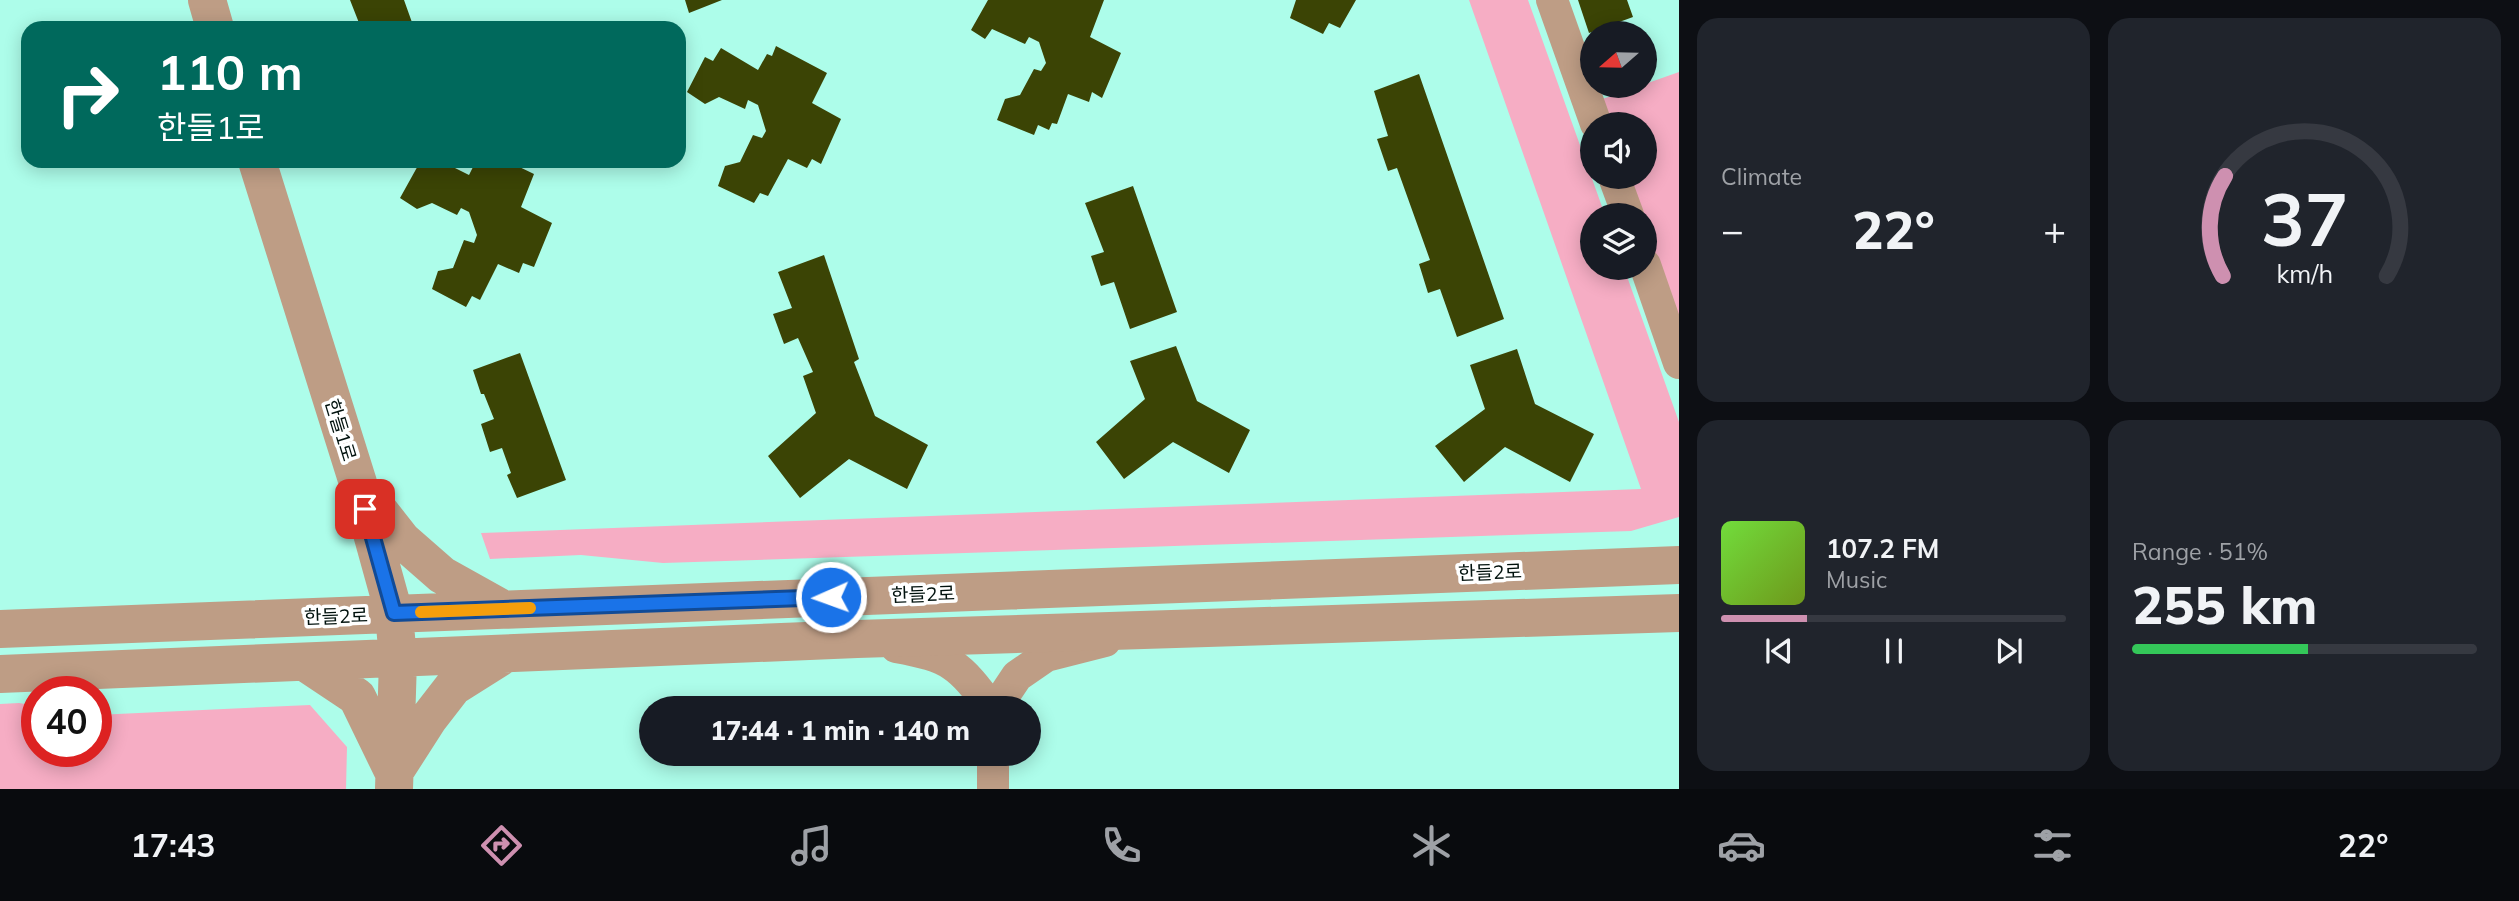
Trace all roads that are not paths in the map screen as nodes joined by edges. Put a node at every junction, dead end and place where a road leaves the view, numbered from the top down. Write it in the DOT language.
graph roads {
  1 [pos="206,0"];
  2 [pos="1552,0"];
  3 [pos="213,21"];
  4 [pos="1592,112"];
  5 [pos="259,168"];
  6 [pos="1650,280"];
  7 [pos="1679,363"];
  8 [pos="358,483"];
  9 [pos="1679,565"];
  10 [pos="503,610"];
  11 [pos="394,613"];
  12 [pos="1679,613"];
  13 [pos="0,629"];
  14 [pos="1183,631"];
  15 [pos="857,639"];
  16 [pos="504,655"];
  17 [pos="398,660"];
  18 [pos="306,663"];
  19 [pos="0,674"];
  20 [pos="983,696"];
  21 [pos="1002,696"];
  22 [pos="993,766"];
  23 [pos="394,781"];
  24 [pos="993,789"];
  1 -- 3 [label="street"];
  2 -- 4 [label="street"];
  5 -- 8 [label="street, 한들1로"];
  6 -- 7 [label="street"];
  8 -- 10 [label="street"];
  8 -- 11 [label="street, 한들1로"];
  9 -- 10 [label="street, 한들2로"];
  10 -- 11 [label="street, 한들2로"];
  11 -- 13 [label="street, 한들2로"];
  11 -- 17 [label="street, 한들1로"];
  12 -- 14 [label="street"];
  14 -- 15 [label="street"];
  14 -- 21 [label="street"];
  15 -- 16 [label="street"];
  15 -- 20 [label="street"];
  16 -- 17 [label="street"];
  16 -- 23 [label="street"];
  17 -- 18 [label="street"];
  17 -- 23 [label="street, 한들1로"];
  18 -- 19 [label="street"];
  18 -- 23 [label="street"];
  22 -- 24 [label="street"];
}
